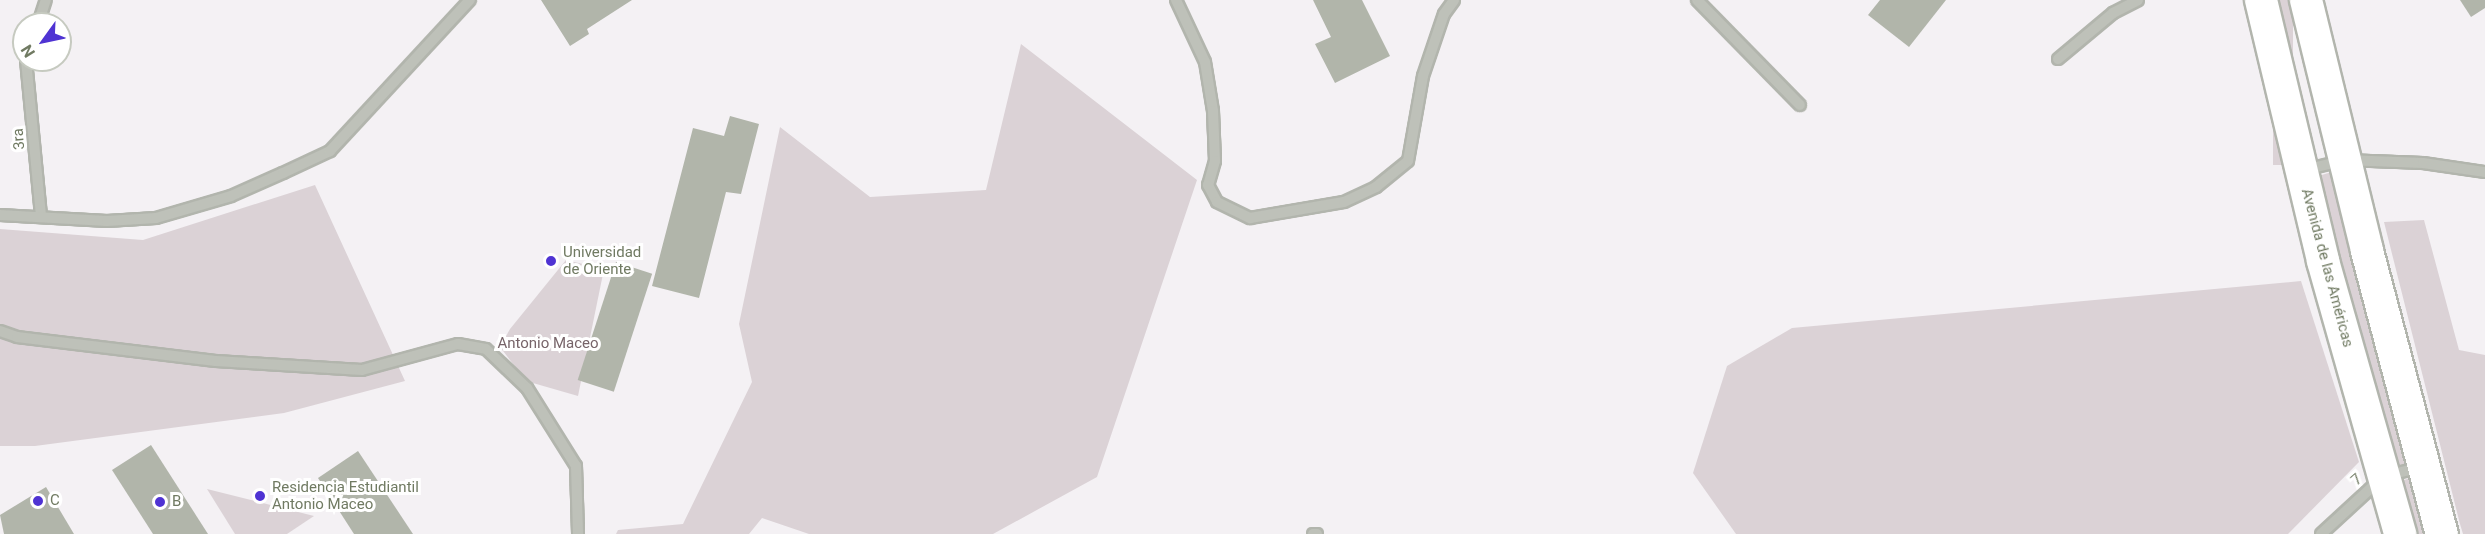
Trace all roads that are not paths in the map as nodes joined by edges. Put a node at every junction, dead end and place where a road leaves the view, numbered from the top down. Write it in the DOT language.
graph roads {
  1 [pos="470,0"];
  2 [pos="1176,0"];
  3 [pos="1451,0"];
  4 [pos="1697,0"];
  5 [pos="2138,0"];
  6 [pos="2261,0"];
  7 [pos="2306,0"];
  8 [pos="2058,58"];
  9 [pos="28,72"];
  10 [pos="1800,105"];
  11 [pos="2345,160"];
  12 [pos="2301,171"];
  13 [pos="2485,172"];
  14 [pos="0,215"];
  15 [pos="41,216"];
  16 [pos="0,331"];
  17 [pos="2423,467"];
  18 [pos="2384,476"];
  19 [pos="578,534"];
  20 [pos="2321,534"];
  21 [pos="2400,534"];
  22 [pos="2442,534"];
  1 -- 15 [label="street"];
  2 -- 3 [label="street"];
  4 -- 10 [label="street"];
  5 -- 8 [label="street"];
  6 -- 12 [label="main road, Avenida de las Américas"];
  7 -- 11 [label="main road"];
  9 -- 15 [label="street, 3ra"];
  11 -- 12 [label="street"];
  11 -- 13 [label="street"];
  11 -- 17 [label="main road"];
  12 -- 18 [label="main road, Avenida de las Américas"];
  14 -- 15 [label="street"];
  16 -- 19 [label="street"];
  17 -- 18 [label="street, 7"];
  17 -- 22 [label="main road"];
  18 -- 20 [label="street, 7"];
  18 -- 21 [label="main road, Avenida de las Américas"];
}
